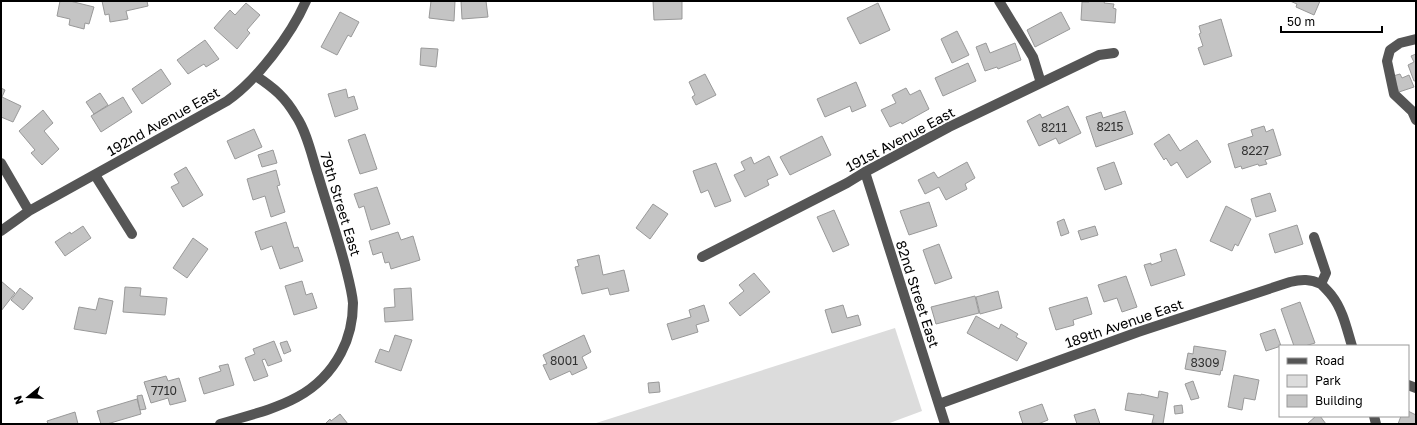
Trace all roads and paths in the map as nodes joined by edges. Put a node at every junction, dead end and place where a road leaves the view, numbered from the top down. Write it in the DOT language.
graph roads {
  1 [pos="306,1"];
  2 [pos="999,1"];
  3 [pos="1416,39"];
  4 [pos="1114,53"];
  5 [pos="256,76"];
  6 [pos="1041,83"];
  7 [pos="1416,120"];
  8 [pos="1,163"];
  9 [pos="865,172"];
  10 [pos="95,175"];
  11 [pos="29,211"];
  12 [pos="1,231"];
  13 [pos="132,234"];
  14 [pos="1314,237"];
  15 [pos="702,257"];
  16 [pos="1321,284"];
  17 [pos="1352,345"];
  18 [pos="938,404"];
  19 [pos="220,424"];
  20 [pos="945,424"];
  1 -- 5 [label="street, 192nd Avenue East"];
  2 -- 6 [label="street"];
  3 -- 7 [label="street"];
  4 -- 6 [label="street, 191st Avenue East"];
  5 -- 10 [label="street, 192nd Avenue East"];
  5 -- 19 [label="street, 79th Street East"];
  6 -- 9 [label="street, 191st Avenue East"];
  8 -- 11 [label="street"];
  9 -- 15 [label="street, 191st Avenue East"];
  9 -- 18 [label="street, 82nd Street East"];
  10 -- 11 [label="street, 192nd Avenue East"];
  10 -- 13 [label="street"];
  11 -- 12 [label="street, 192nd Avenue East"];
  14 -- 16 [label="street"];
  16 -- 17 [label="street"];
  16 -- 18 [label="street, 189th Avenue East"];
  18 -- 20 [label="street, 82nd Street East"];
}
